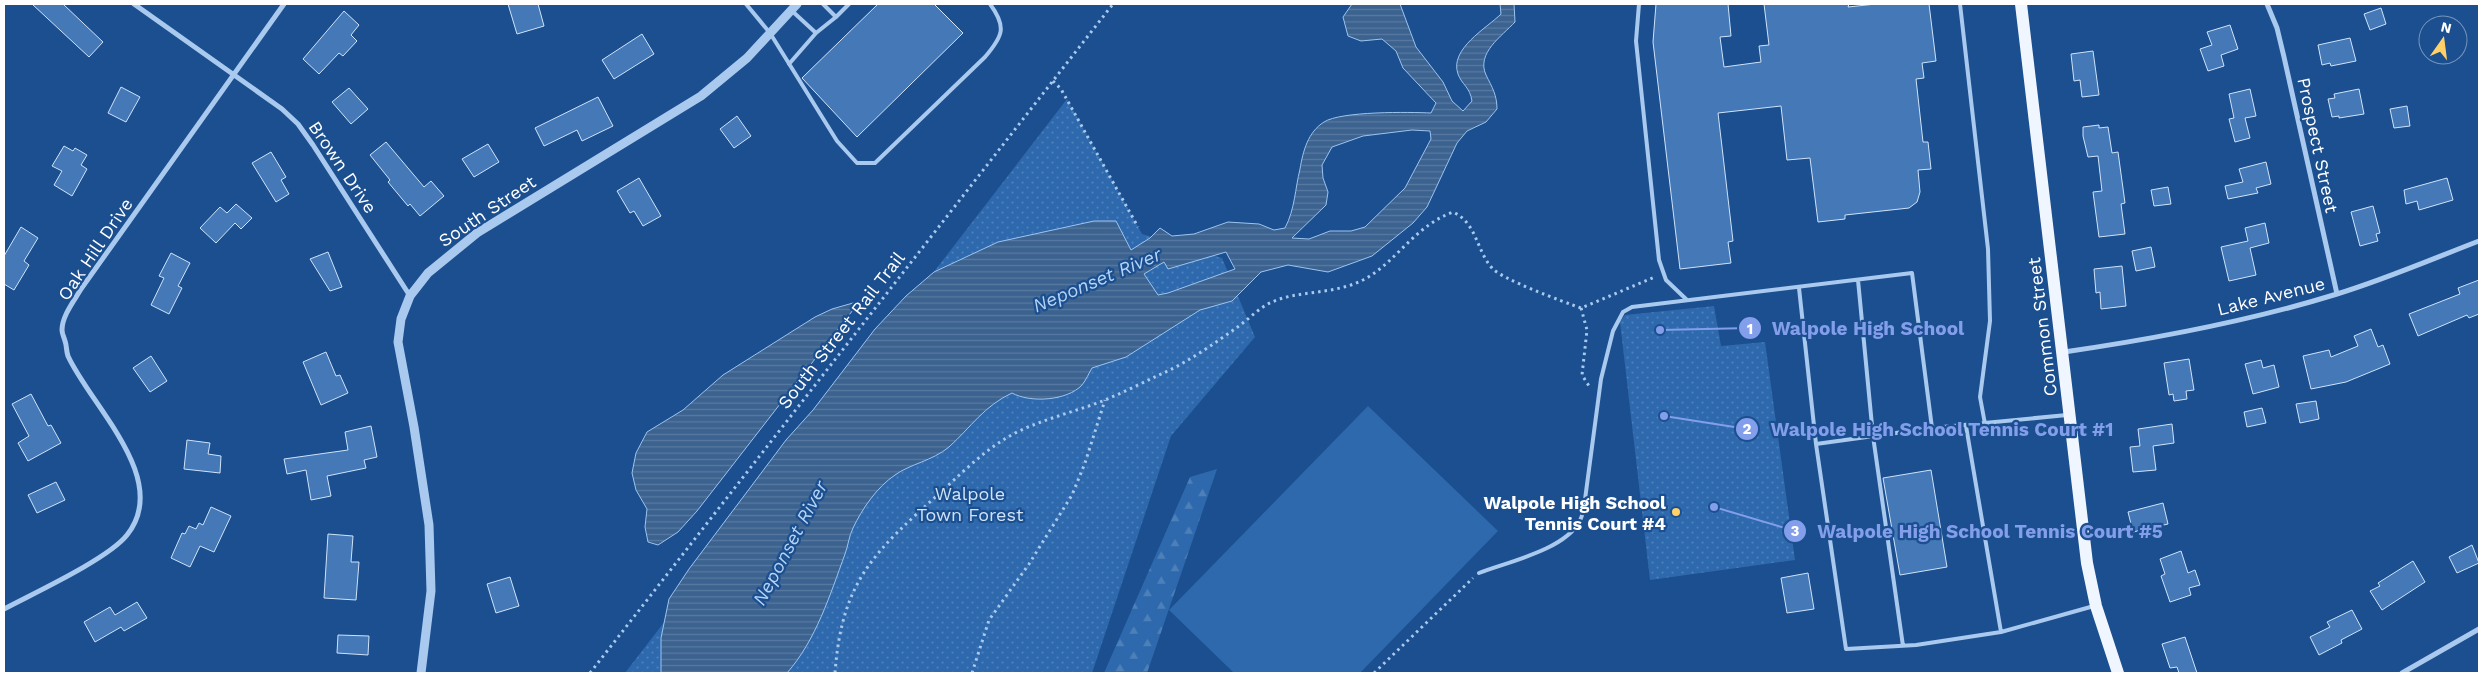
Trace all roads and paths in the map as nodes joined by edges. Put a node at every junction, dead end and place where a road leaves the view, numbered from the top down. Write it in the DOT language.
graph roads {
  1 [pos="134,4"];
  2 [pos="284,4"];
  3 [pos="746,4"];
  4 [pos="823,4"];
  5 [pos="849,4"];
  6 [pos="990,4"];
  7 [pos="1113,4"];
  8 [pos="1639,4"];
  9 [pos="1960,4"];
  10 [pos="2020,4"];
  11 [pos="2266,4"];
  12 [pos="794,7"];
  13 [pos="836,16"];
  14 [pos="770,33"];
  15 [pos="816,33"];
  16 [pos="789,64"];
  17 [pos="233,74"];
  18 [pos="1053,81"];
  19 [pos="1138,227"];
  20 [pos="2479,241"];
  21 [pos="1663,275"];
  22 [pos="1858,280"];
  23 [pos="1799,288"];
  24 [pos="2337,294"];
  25 [pos="410,296"];
  26 [pos="1687,300"];
  27 [pos="1581,308"];
  28 [pos="2063,352"];
  29 [pos="1600,395"];
  30 [pos="1105,400"];
  31 [pos="2070,415"];
  32 [pos="1986,424"];
  33 [pos="1966,426"];
  34 [pos="1932,428"];
  35 [pos="1873,436"];
  36 [pos="1816,444"];
  37 [pos="1479,572"];
  38 [pos="2096,606"];
  39 [pos="4,609"];
  40 [pos="2479,629"];
  41 [pos="2001,632"];
  42 [pos="1903,646"];
  43 [pos="420,673"];
  44 [pos="590,673"];
  45 [pos="835,673"];
  46 [pos="972,673"];
  47 [pos="1374,673"];
  48 [pos="2118,673"];
  49 [pos="2402,673"];
  1 -- 17 [label="street, Brown Drive"];
  2 -- 17 [label="street, Oak Hill Drive"];
  3 -- 14 [label="lane"];
  4 -- 13 [label="lane"];
  5 -- 13 [label="lane"];
  6 -- 16 [label="lane"];
  7 -- 18 [label="path, South Street Rail Trail"];
  8 -- 21 [label="lane"];
  9 -- 32 [label="lane"];
  10 -- 28 [label="main road, Common Street"];
  11 -- 24 [label="street, Prospect Street"];
  12 -- 14 [label="street, South Street"];
  12 -- 15 [label="lane"];
  13 -- 15 [label="lane"];
  14 -- 16 [label="lane"];
  14 -- 25 [label="street, South Street"];
  15 -- 16 [label="lane"];
  17 -- 25 [label="street, Brown Drive"];
  17 -- 39 [label="street, Oak Hill Drive"];
  18 -- 19 [label="path"];
  18 -- 44 [label="path, South Street Rail Trail"];
  20 -- 24 [label="street, Lake Avenue"];
  21 -- 26 [label="lane"];
  21 -- 27 [label="path"];
  22 -- 23 [label="lane"];
  22 -- 34 [label="lane"];
  22 -- 35 [label="lane"];
  23 -- 26 [label="lane"];
  23 -- 36 [label="lane"];
  24 -- 28 [label="street, Lake Avenue"];
  25 -- 43 [label="street, South Street"];
  26 -- 29 [label="lane"];
  27 -- 29 [label="path"];
  27 -- 30 [label="path"];
  28 -- 31 [label="main road, Common Street"];
  29 -- 37 [label="lane"];
  30 -- 45 [label="path"];
  30 -- 46 [label="path"];
  31 -- 32 [label="lane"];
  31 -- 38 [label="main road, Common Street"];
  32 -- 33 [label="lane"];
  33 -- 34 [label="lane"];
  33 -- 41 [label="lane"];
  34 -- 35 [label="lane"];
  35 -- 36 [label="lane"];
  35 -- 42 [label="lane"];
  36 -- 42 [label="lane"];
  37 -- 47 [label="path"];
  38 -- 41 [label="lane"];
  38 -- 48 [label="main road, Common Street"];
  40 -- 49 [label="street"];
  41 -- 42 [label="lane"];
}
